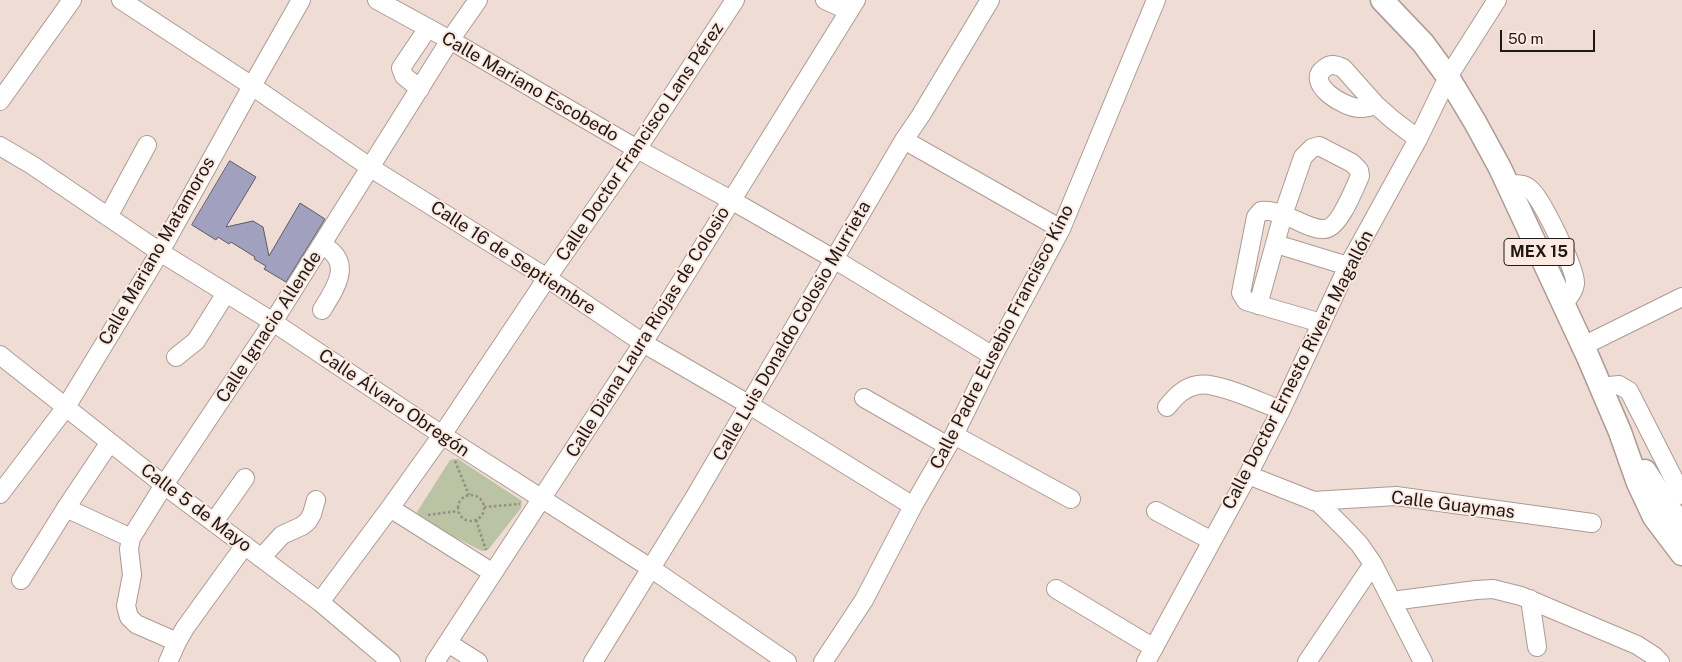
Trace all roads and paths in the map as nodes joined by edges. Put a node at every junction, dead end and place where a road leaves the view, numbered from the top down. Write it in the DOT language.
graph roads {
  1 [pos="72,0"];
  2 [pos="121,0"];
  3 [pos="302,0"];
  4 [pos="377,0"];
  5 [pos="478,0"];
  6 [pos="735,0"];
  7 [pos="825,0"];
  8 [pos="990,0"];
  9 [pos="1156,0"];
  10 [pos="1382,0"];
  11 [pos="1497,0"];
  12 [pos="852,6"];
  13 [pos="428,28"];
  14 [pos="450,40"];
  15 [pos="1448,77"];
  16 [pos="252,86"];
  17 [pos="420,89"];
  18 [pos="0,101"];
  19 [pos="1376,105"];
  20 [pos="1418,139"];
  21 [pos="904,140"];
  22 [pos="147,145"];
  23 [pos="0,146"];
  24 [pos="637,150"];
  25 [pos="371,168"];
  26 [pos="731,200"];
  27 [pos="1283,215"];
  28 [pos="108,217"];
  29 [pos="1061,230"];
  30 [pos="1276,244"];
  31 [pos="322,245"];
  32 [pos="160,252"];
  33 [pos="834,259"];
  34 [pos="1348,266"];
  35 [pos="547,278"];
  36 [pos="226,293"];
  37 [pos="1682,297"];
  38 [pos="1258,305"];
  39 [pos="322,310"];
  40 [pos="273,322"];
  41 [pos="1321,323"];
  42 [pos="643,343"];
  43 [pos="1583,346"];
  44 [pos="0,355"];
  45 [pos="993,356"];
  46 [pos="176,357"];
  47 [pos="1601,387"];
  48 [pos="864,398"];
  49 [pos="748,404"];
  50 [pos="1166,406"];
  51 [pos="66,407"];
  52 [pos="1281,410"];
  53 [pos="1620,432"];
  54 [pos="442,435"];
  55 [pos="951,440"];
  56 [pos="110,442"];
  57 [pos="454,459"];
  58 [pos="1248,475"];
  59 [pos="244,478"];
  60 [pos="164,485"];
  61 [pos="0,494"];
  62 [pos="469,495"];
  63 [pos="1675,495"];
  64 [pos="541,499"];
  65 [pos="1071,499"];
  66 [pos="316,500"];
  67 [pos="1313,501"];
  68 [pos="913,506"];
  69 [pos="484,507"];
  70 [pos="66,508"];
  71 [pos="390,508"];
  72 [pos="1156,511"];
  73 [pos="476,520"];
  74 [pos="214,522"];
  75 [pos="1592,524"];
  76 [pos="1682,527"];
  77 [pos="131,538"];
  78 [pos="1212,541"];
  79 [pos="245,545"];
  80 [pos="1682,554"];
  81 [pos="261,558"];
  82 [pos="1373,564"];
  83 [pos="652,569"];
  84 [pos="493,573"];
  85 [pos="21,580"];
  86 [pos="1056,588"];
  87 [pos="1530,599"];
  88 [pos="1392,600"];
  89 [pos="320,602"];
  90 [pos="177,642"];
  91 [pos="448,642"];
  92 [pos="1537,647"];
  93 [pos="1150,655"];
  94 [pos="168,662"];
  95 [pos="391,662"];
  96 [pos="435,662"];
  97 [pos="478,662"];
  98 [pos="593,662"];
  99 [pos="787,662"];
  100 [pos="823,662"];
  101 [pos="1308,662"];
  102 [pos="1422,662"];
  103 [pos="1660,662"];
  1 -- 18 [label="street"];
  2 -- 16 [label="street, Calle 16 de Septiembre"];
  3 -- 16 [label="street, Calle Mariano Matamoros"];
  4 -- 13 [label="street, Calle Mariano Escobedo"];
  5 -- 14 [label="street, Calle Ignacio Allende"];
  6 -- 24 [label="street, Calle Doctor Francisco Lans Pérez"];
  7 -- 12 [label="street"];
  8 -- 21 [label="street, Calle Luis Donaldo Colosio Murrieta"];
  9 -- 29 [label="street, Calle Padre Eusebio Francisco Kino"];
  10 -- 15 [label="main road, MEX 15"];
  11 -- 15 [label="street, Calle Doctor Ernesto Rivera Magallón"];
  12 -- 26 [label="street, Calle Diana Laura Riojas de Colosio"];
  13 -- 14 [label="street, Calle Mariano Escobedo"];
  13 -- 17 [label="street"];
  14 -- 17 [label="street, Calle Ignacio Allende"];
  14 -- 24 [label="street, Calle Mariano Escobedo"];
  15 -- 20 [label="street, Calle Doctor Ernesto Rivera Magallón"];
  15 -- 43 [label="main road, MEX 15"];
  16 -- 25 [label="street, Calle 16 de Septiembre"];
  16 -- 32 [label="street, Calle Mariano Matamoros"];
  17 -- 25 [label="street, Calle Ignacio Allende"];
  19 -- 20 [label="street"];
  20 -- 34 [label="street, Calle Doctor Ernesto Rivera Magallón"];
  21 -- 29 [label="street"];
  21 -- 33 [label="street, Calle Luis Donaldo Colosio Murrieta"];
  22 -- 28 [label="street"];
  23 -- 28 [label="street, Calle Álvaro Obregón"];
  24 -- 26 [label="street, Calle Mariano Escobedo"];
  24 -- 35 [label="street, Calle Doctor Francisco Lans Pérez"];
  25 -- 31 [label="street, Calle Ignacio Allende"];
  25 -- 35 [label="street, Calle 16 de Septiembre"];
  26 -- 33 [label="street, Calle Mariano Escobedo"];
  26 -- 42 [label="street, Calle Diana Laura Riojas de Colosio"];
  27 -- 27 [label="street"];
  27 -- 30 [label="street"];
  27 -- 38 [label="street"];
  28 -- 32 [label="street, Calle Álvaro Obregón"];
  29 -- 45 [label="street, Calle Padre Eusebio Francisco Kino"];
  30 -- 34 [label="street"];
  30 -- 38 [label="street"];
  31 -- 39 [label="street"];
  31 -- 40 [label="street, Calle Ignacio Allende"];
  32 -- 36 [label="street, Calle Álvaro Obregón"];
  32 -- 51 [label="street, Calle Mariano Matamoros"];
  33 -- 45 [label="street, Calle Mariano Escobedo"];
  33 -- 49 [label="street, Calle Luis Donaldo Colosio Murrieta"];
  34 -- 41 [label="street, Calle Doctor Ernesto Rivera Magallón"];
  35 -- 42 [label="street, Calle 16 de Septiembre"];
  35 -- 54 [label="street, Calle Doctor Francisco Lans Pérez"];
  36 -- 40 [label="street, Calle Álvaro Obregón"];
  36 -- 46 [label="street"];
  37 -- 43 [label="street"];
  38 -- 41 [label="street"];
  40 -- 54 [label="street, Calle Álvaro Obregón"];
  40 -- 60 [label="street, Calle Ignacio Allende"];
  41 -- 52 [label="street, Calle Doctor Ernesto Rivera Magallón"];
  42 -- 49 [label="street, Calle 16 de Septiembre"];
  42 -- 64 [label="street, Calle Diana Laura Riojas de Colosio"];
  43 -- 47 [label="main road, MEX 15"];
  44 -- 51 [label="street, Calle 5 de Mayo"];
  45 -- 55 [label="street, Calle Padre Eusebio Francisco Kino"];
  47 -- 53 [label="main road, MEX 15"];
  47 -- 63 [label="street"];
  48 -- 55 [label="street"];
  49 -- 68 [label="street, Calle 16 de Septiembre"];
  49 -- 83 [label="street, Calle Luis Donaldo Colosio Murrieta"];
  50 -- 52 [label="street"];
  51 -- 56 [label="street, Calle 5 de Mayo"];
  51 -- 61 [label="street, Calle Mariano Matamoros"];
  52 -- 58 [label="street, Calle Doctor Ernesto Rivera Magallón"];
  53 -- 63 [label="main road, MEX 15"];
  53 -- 80 [label="main road, MEX 15"];
  54 -- 64 [label="street, Calle Álvaro Obregón"];
  54 -- 71 [label="street, Calle Doctor Francisco Lans Pérez"];
  55 -- 65 [label="street"];
  55 -- 68 [label="street, Calle Padre Eusebio Francisco Kino"];
  56 -- 60 [label="street, Calle 5 de Mayo"];
  56 -- 70 [label="street"];
  57 -- 62 [label="path"];
  58 -- 67 [label="street"];
  58 -- 78 [label="street, Calle Doctor Ernesto Rivera Magallón"];
  59 -- 74 [label="street"];
  60 -- 74 [label="street, Calle 5 de Mayo"];
  60 -- 77 [label="street, Calle Ignacio Allende"];
  62 -- 69 [label="path"];
  62 -- 73 [label="path"];
  63 -- 76 [label="main road, MEX 15"];
  64 -- 69 [label="path"];
  64 -- 83 [label="street, Calle Álvaro Obregón"];
  64 -- 84 [label="street, Calle Diana Laura Riojas de Colosio"];
  66 -- 81 [label="street"];
  67 -- 75 [label="street, Calle Guaymas"];
  67 -- 82 [label="street"];
  68 -- 100 [label="street, Calle Padre Eusebio Francisco Kino"];
  69 -- 73 [label="path"];
  70 -- 77 [label="street"];
  70 -- 85 [label="street"];
  71 -- 84 [label="street"];
  71 -- 89 [label="street, Calle Doctor Francisco Lans Pérez"];
  72 -- 78 [label="street"];
  73 -- 84 [label="path"];
  74 -- 79 [label="street, Calle 5 de Mayo"];
  77 -- 90 [label="street"];
  78 -- 93 [label="street, Calle Doctor Ernesto Rivera Magallón"];
  79 -- 81 [label="street, Calle 5 de Mayo"];
  79 -- 90 [label="street"];
  81 -- 89 [label="street, Calle 5 de Mayo"];
  82 -- 88 [label="street"];
  82 -- 101 [label="street"];
  83 -- 98 [label="street, Calle Luis Donaldo Colosio Murrieta"];
  83 -- 99 [label="street, Calle Álvaro Obregón"];
  84 -- 91 [label="street, Calle Diana Laura Riojas de Colosio"];
  86 -- 93 [label="street"];
  87 -- 88 [label="street"];
  87 -- 92 [label="street"];
  87 -- 103 [label="street"];
  88 -- 102 [label="street"];
  89 -- 95 [label="street, Calle 5 de Mayo"];
  90 -- 94 [label="street"];
  91 -- 96 [label="street, Calle Diana Laura Riojas de Colosio"];
  91 -- 97 [label="street"];
}
